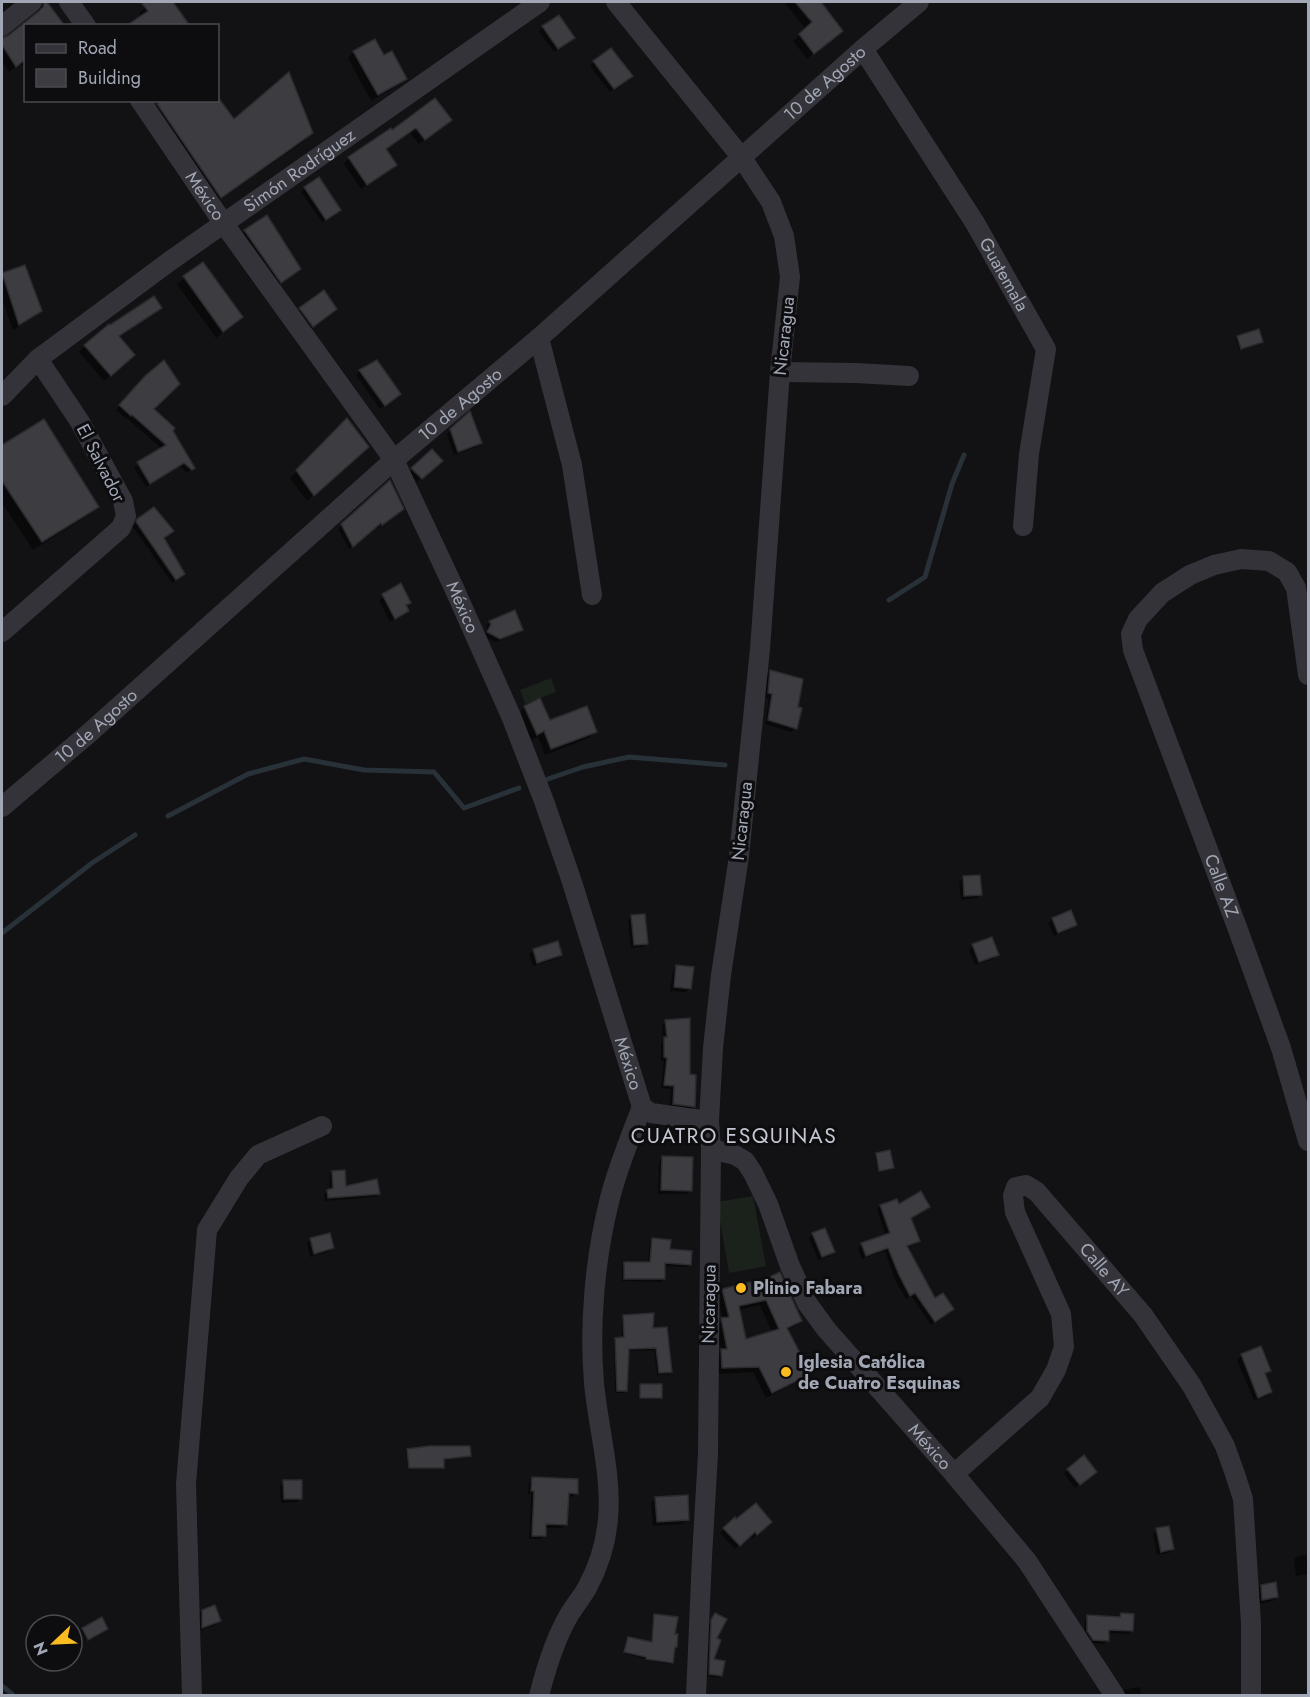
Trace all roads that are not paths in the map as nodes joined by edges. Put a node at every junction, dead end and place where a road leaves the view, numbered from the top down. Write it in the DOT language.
graph roads {
  1 [pos="32,2"];
  2 [pos="69,2"];
  3 [pos="540,2"];
  4 [pos="616,2"];
  5 [pos="920,2"];
  6 [pos="85,24"];
  7 [pos="2,26"];
  8 [pos="863,49"];
  9 [pos="141,102"];
  10 [pos="742,158"];
  11 [pos="224,224"];
  12 [pos="539,338"];
  13 [pos="35,362"];
  14 [pos="780,372"];
  15 [pos="909,376"];
  16 [pos="2,380"];
  17 [pos="2,396"];
  18 [pos="394,460"];
  19 [pos="1023,526"];
  20 [pos="592,595"];
  21 [pos="2,632"];
  22 [pos="1308,675"];
  23 [pos="2,807"];
  24 [pos="642,1107"];
  25 [pos="709,1121"];
  26 [pos="322,1126"];
  27 [pos="1308,1141"];
  28 [pos="711,1149"];
  29 [pos="954,1474"];
  30 [pos="192,1695"];
  31 [pos="539,1695"];
  32 [pos="696,1695"];
  33 [pos="1115,1695"];
  34 [pos="1251,1695"];
  1 -- 7 [label="street"];
  2 -- 6 [label="street"];
  3 -- 11 [label="street, Simón Rodríguez"];
  4 -- 10 [label="street, Nicaragua"];
  5 -- 8 [label="street, 10 de Agosto"];
  8 -- 10 [label="street, 10 de Agosto"];
  8 -- 19 [label="street, Guatemala"];
  9 -- 11 [label="street, México"];
  10 -- 12 [label="street, 10 de Agosto"];
  10 -- 14 [label="street, Nicaragua"];
  11 -- 13 [label="street, Simón Rodríguez"];
  11 -- 18 [label="street, México"];
  12 -- 18 [label="street, 10 de Agosto"];
  12 -- 20 [label="street"];
  13 -- 16 [label="street"];
  13 -- 17 [label="street"];
  13 -- 21 [label="street, El Salvador"];
  14 -- 15 [label="street"];
  14 -- 25 [label="street, Nicaragua"];
  18 -- 23 [label="street, 10 de Agosto"];
  18 -- 24 [label="street, México"];
  22 -- 27 [label="street, Calle AZ"];
  24 -- 25 [label="street, México"];
  24 -- 31 [label="street"];
  25 -- 28 [label="street, Nicaragua"];
  26 -- 30 [label="street"];
  28 -- 29 [label="street, México"];
  28 -- 32 [label="street, Nicaragua"];
  29 -- 33 [label="street, México"];
  29 -- 34 [label="street, Calle AY"];
}
